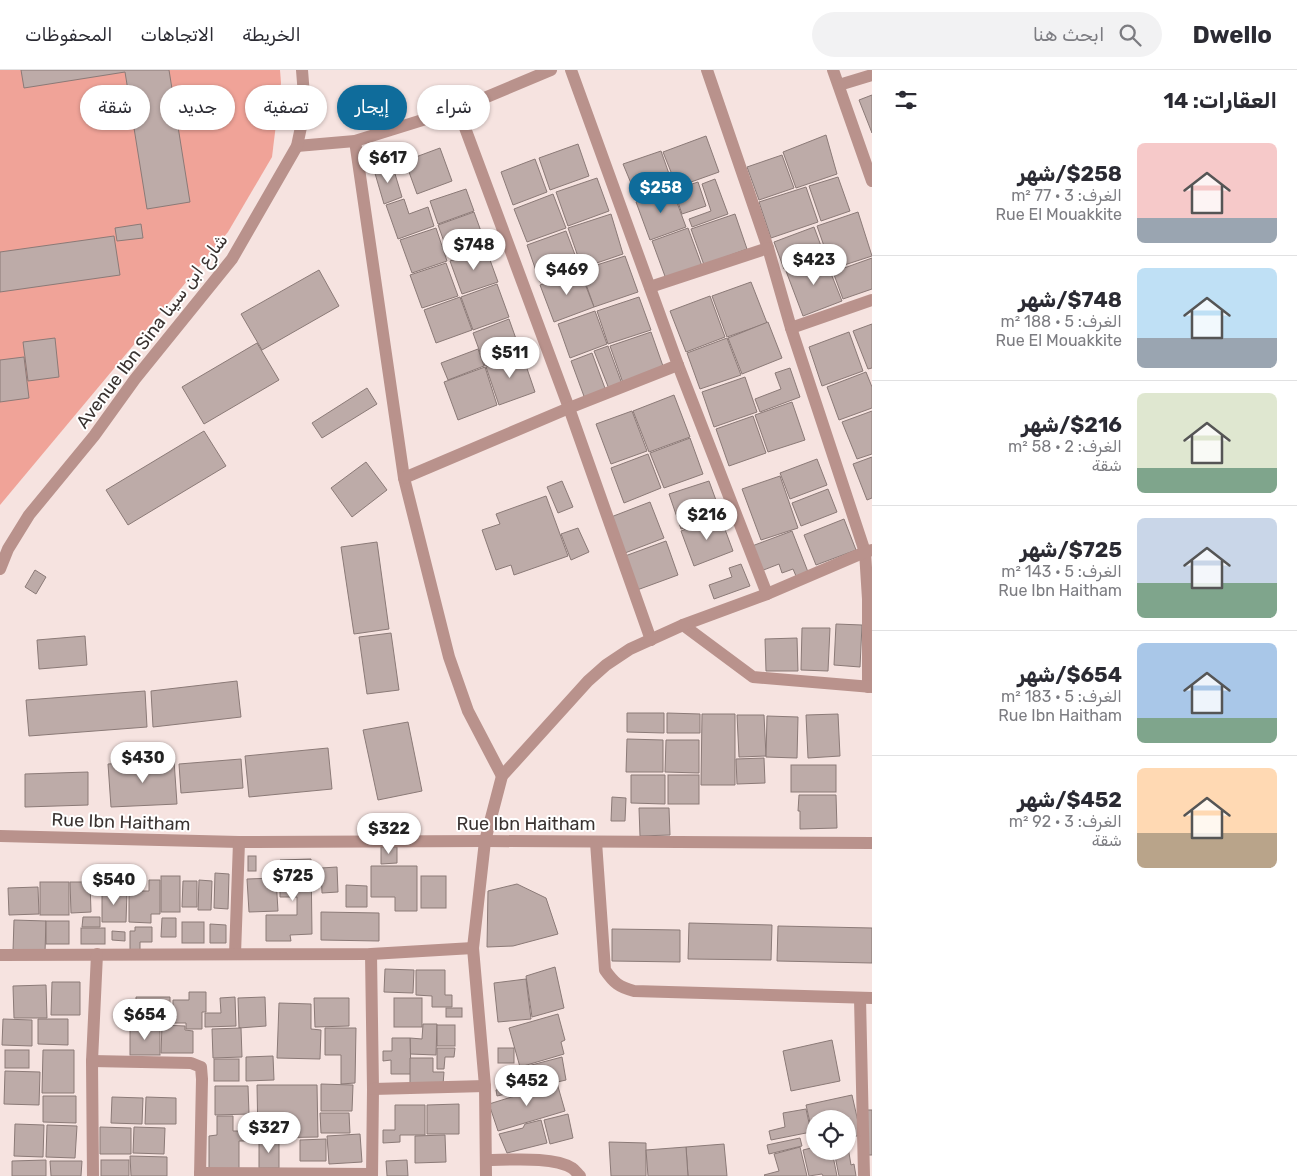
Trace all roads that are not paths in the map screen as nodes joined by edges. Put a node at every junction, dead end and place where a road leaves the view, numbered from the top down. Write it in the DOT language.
graph roads {
  1 [pos="302,70"];
  2 [pos="551,70"];
  3 [pos="571,70"];
  4 [pos="707,70"];
  5 [pos="833,70"];
  6 [pos="872,75"];
  7 [pos="839,85"];
  8 [pos="490,96"];
  9 [pos="417,122"];
  10 [pos="466,130"];
  11 [pos="355,141"];
  12 [pos="297,146"];
  13 [pos="872,181"];
  14 [pos="768,248"];
  15 [pos="650,287"];
  16 [pos="872,300"];
  17 [pos="791,328"];
  18 [pos="678,365"];
  19 [pos="569,408"];
  20 [pos="404,478"];
  21 [pos="868,551"];
  22 [pos="0,569"];
  23 [pos="767,594"];
  24 [pos="683,625"];
  25 [pos="651,640"];
  26 [pos="870,687"];
  27 [pos="502,776"];
  28 [pos="0,836"];
  29 [pos="485,841"];
  30 [pos="238,842"];
  31 [pos="596,842"];
  32 [pos="872,843"];
  33 [pos="473,948"];
  34 [pos="97,954"];
  35 [pos="235,954"];
  36 [pos="371,954"];
  37 [pos="0,955"];
  38 [pos="866,998"];
  39 [pos="92,1061"];
  40 [pos="486,1086"];
  41 [pos="373,1089"];
  42 [pos="486,1160"];
  43 [pos="200,1174"];
  44 [pos="372,1175"];
  45 [pos="93,1176"];
  46 [pos="486,1176"];
  47 [pos="580,1176"];
  48 [pos="864,1176"];
  1 -- 12 [label="street, Avenue Ibn Sina شارع ابن سينا"];
  2 -- 8 [label="street"];
  3 -- 15 [label="street"];
  4 -- 14 [label="street"];
  5 -- 7 [label="street"];
  6 -- 7 [label="street"];
  7 -- 13 [label="street"];
  9 -- 11 [label="street"];
  10 -- 19 [label="street"];
  11 -- 12 [label="street"];
  11 -- 20 [label="street"];
  12 -- 22 [label="street, Avenue Ibn Sina شارع ابن سينا"];
  14 -- 15 [label="street"];
  14 -- 17 [label="street"];
  15 -- 18 [label="street"];
  16 -- 17 [label="street"];
  17 -- 21 [label="street"];
  18 -- 19 [label="street"];
  18 -- 23 [label="street"];
  19 -- 20 [label="street"];
  19 -- 25 [label="street"];
  20 -- 27 [label="street"];
  21 -- 23 [label="street"];
  21 -- 26 [label="street"];
  23 -- 24 [label="street"];
  24 -- 25 [label="street"];
  24 -- 26 [label="street"];
  25 -- 27 [label="street"];
  27 -- 29 [label="street"];
  28 -- 30 [label="street, Rue Ibn Haitham"];
  29 -- 30 [label="street, Rue Ibn Haitham"];
  29 -- 31 [label="street, Rue Ibn Haitham"];
  29 -- 33 [label="street"];
  30 -- 35 [label="street"];
  31 -- 32 [label="street, Rue Ibn Haitham"];
  31 -- 38 [label="street"];
  33 -- 36 [label="street"];
  33 -- 40 [label="street"];
  34 -- 35 [label="street"];
  34 -- 37 [label="street"];
  34 -- 39 [label="street"];
  35 -- 36 [label="street"];
  36 -- 41 [label="street"];
  38 -- 48 [label="street"];
  39 -- 43 [label="street"];
  39 -- 45 [label="street"];
  40 -- 41 [label="street"];
  40 -- 42 [label="street"];
  41 -- 44 [label="street"];
  42 -- 46 [label="street"];
  42 -- 47 [label="street"];
  43 -- 44 [label="street"];
}
